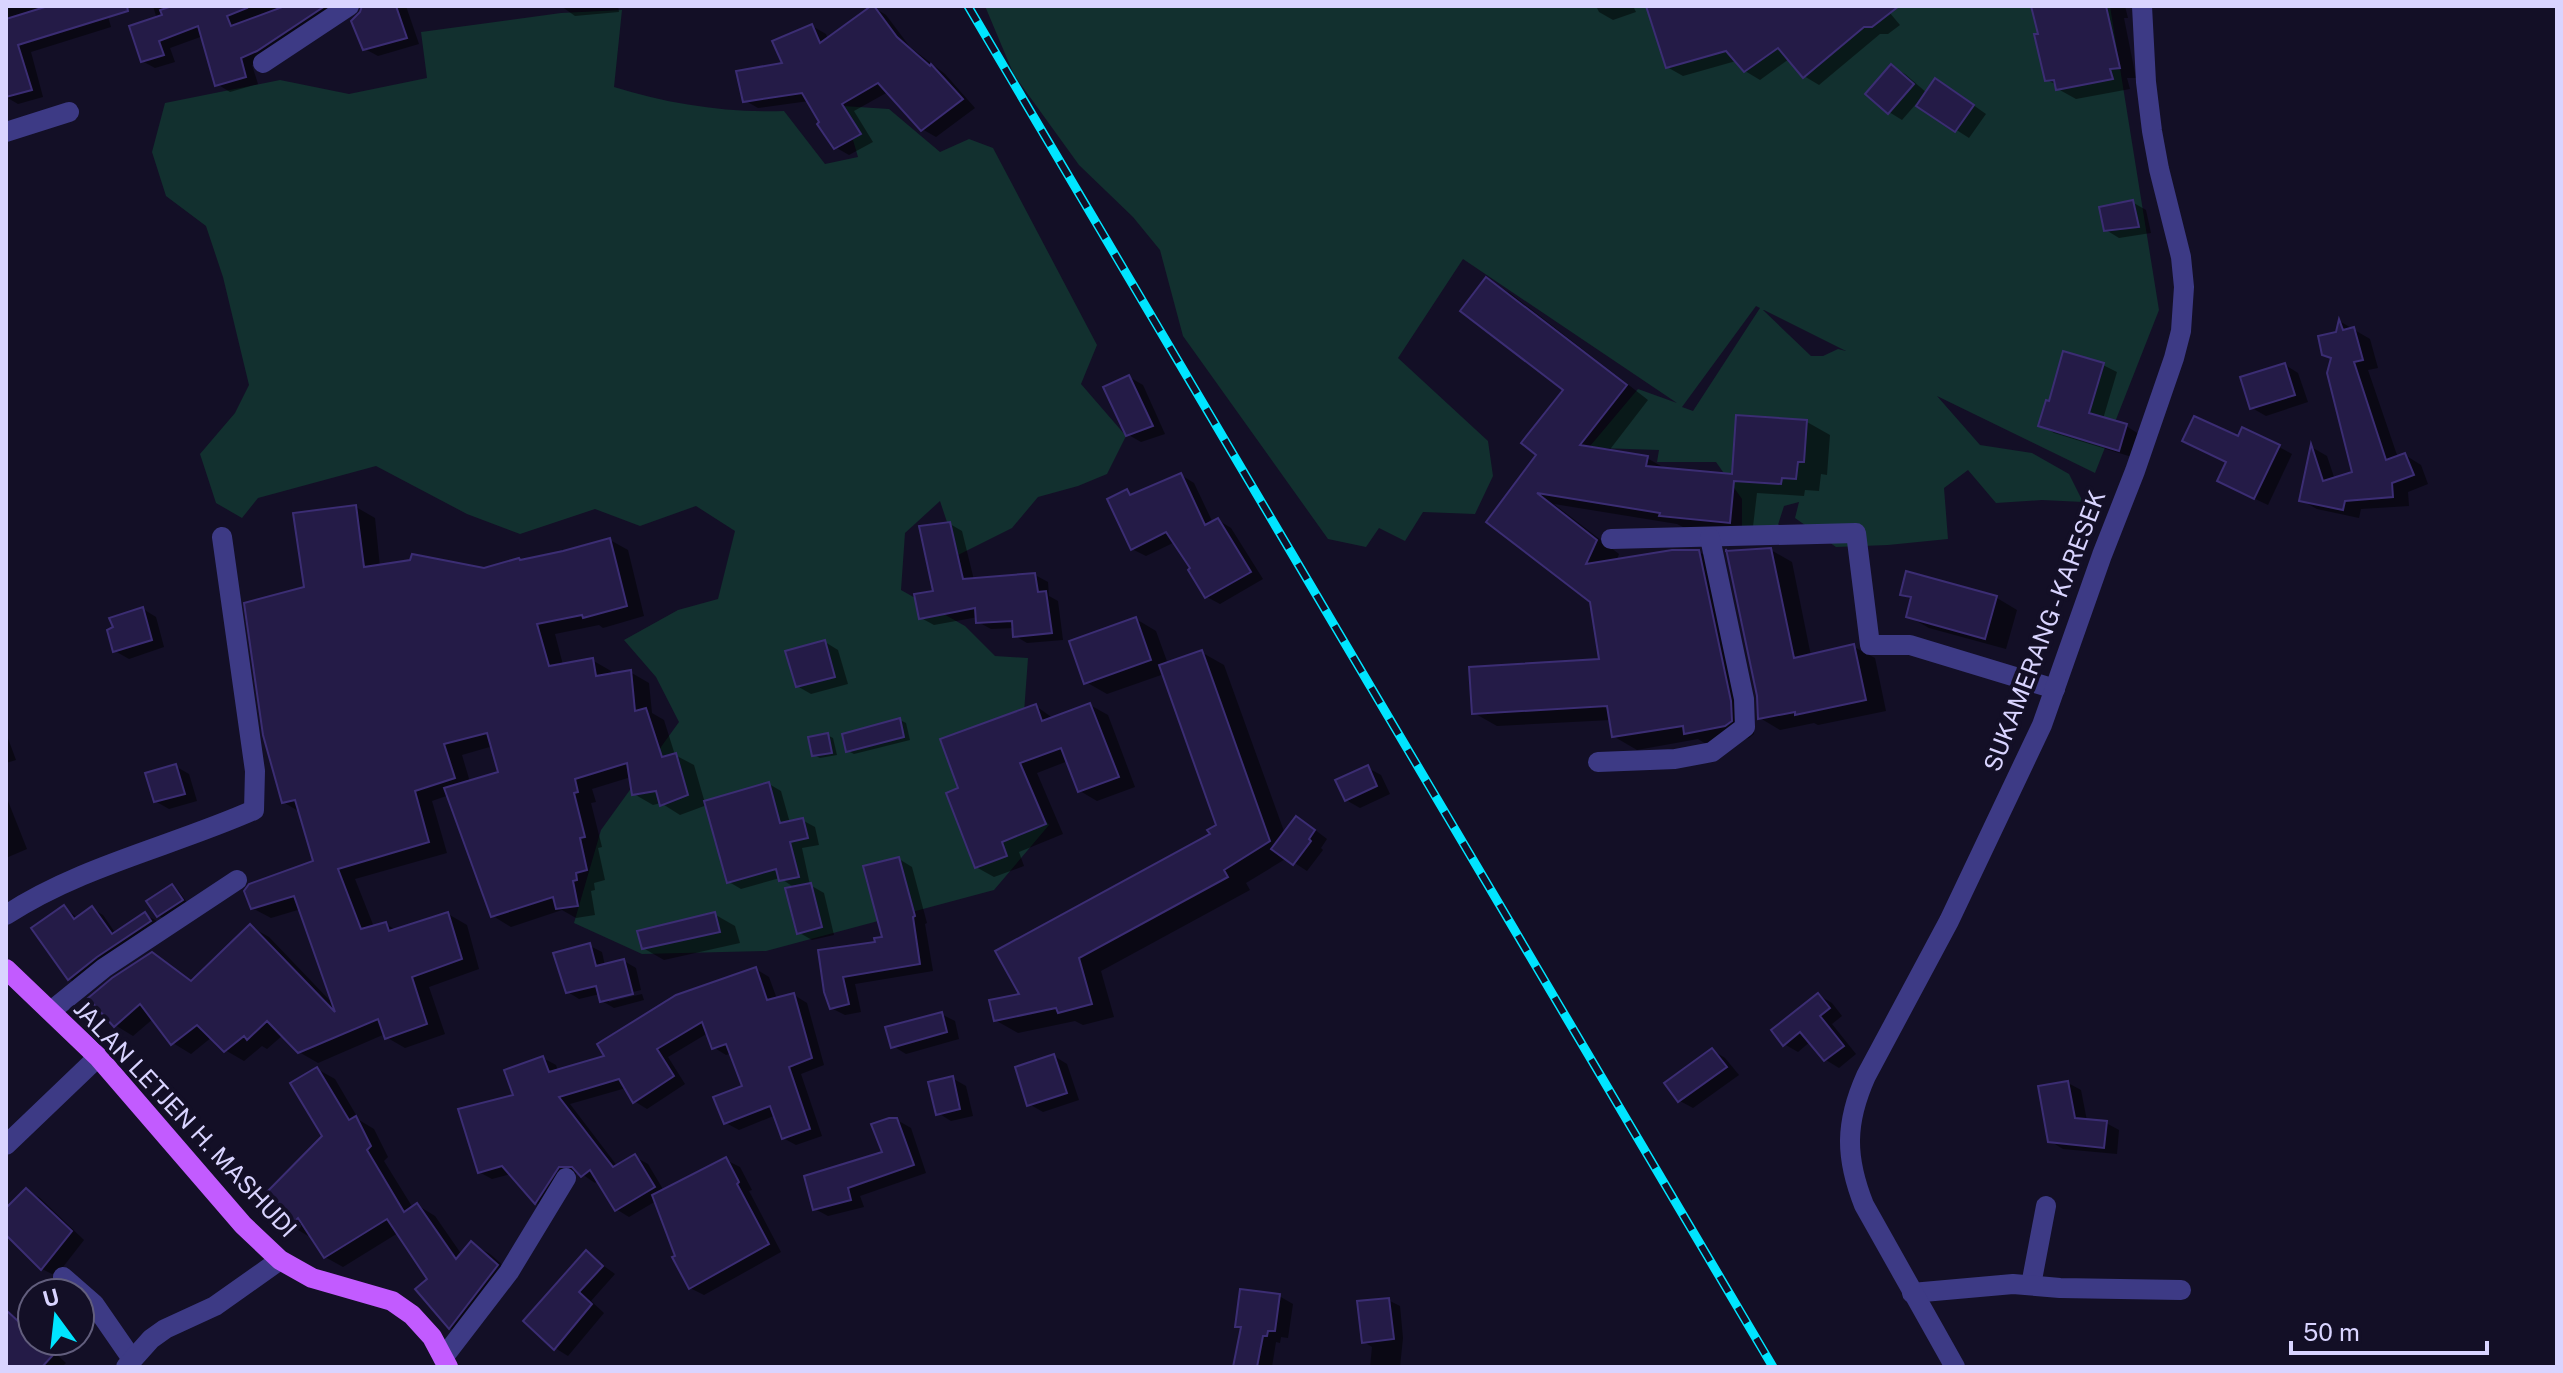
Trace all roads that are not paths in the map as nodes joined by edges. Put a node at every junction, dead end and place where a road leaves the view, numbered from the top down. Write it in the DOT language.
graph roads {
  1 [pos="349,6"];
  2 [pos="2142,6"];
  3 [pos="263,63"];
  4 [pos="69,112"];
  5 [pos="6,132"];
  6 [pos="222,537"];
  7 [pos="1710,538"];
  8 [pos="1611,539"];
  9 [pos="2055,689"];
  10 [pos="1598,762"];
  11 [pos="237,880"];
  12 [pos="6,915"];
  13 [pos="6,969"];
  14 [pos="51,1011"];
  15 [pos="98,1057"];
  16 [pos="6,1145"];
  17 [pos="566,1178"];
  18 [pos="2046,1206"];
  19 [pos="280,1260"];
  20 [pos="2031,1285"];
  21 [pos="2181,1290"];
  22 [pos="1912,1293"];
  23 [pos="96,1307"];
  24 [pos="446,1362"];
  25 [pos="129,1363"];
  26 [pos="1955,1367"];
  1 -- 3 [label="street"];
  2 -- 9 [label="street, SUKAMERANG - KARESEK"];
  4 -- 5 [label="street"];
  6 -- 12 [label="street"];
  7 -- 8 [label="street"];
  7 -- 9 [label="street"];
  7 -- 10 [label="street"];
  9 -- 22 [label="street, SUKAMERANG - KARESEK"];
  11 -- 14 [label="street"];
  13 -- 14 [label="main road, JALAN LETJEN H. MASHUDI"];
  14 -- 15 [label="main road, JALAN LETJEN H. MASHUDI"];
  15 -- 16 [label="street"];
  15 -- 19 [label="main road, JALAN LETJEN H. MASHUDI"];
  17 -- 24 [label="street"];
  18 -- 20 [label="street"];
  19 -- 24 [label="main road, JALAN LETJEN H. MASHUDI"];
  19 -- 25 [label="street"];
  20 -- 21 [label="street"];
  20 -- 22 [label="street"];
  22 -- 26 [label="street, SUKAMERANG - KARESEK"];
  23 -- 25 [label="street"];
}
